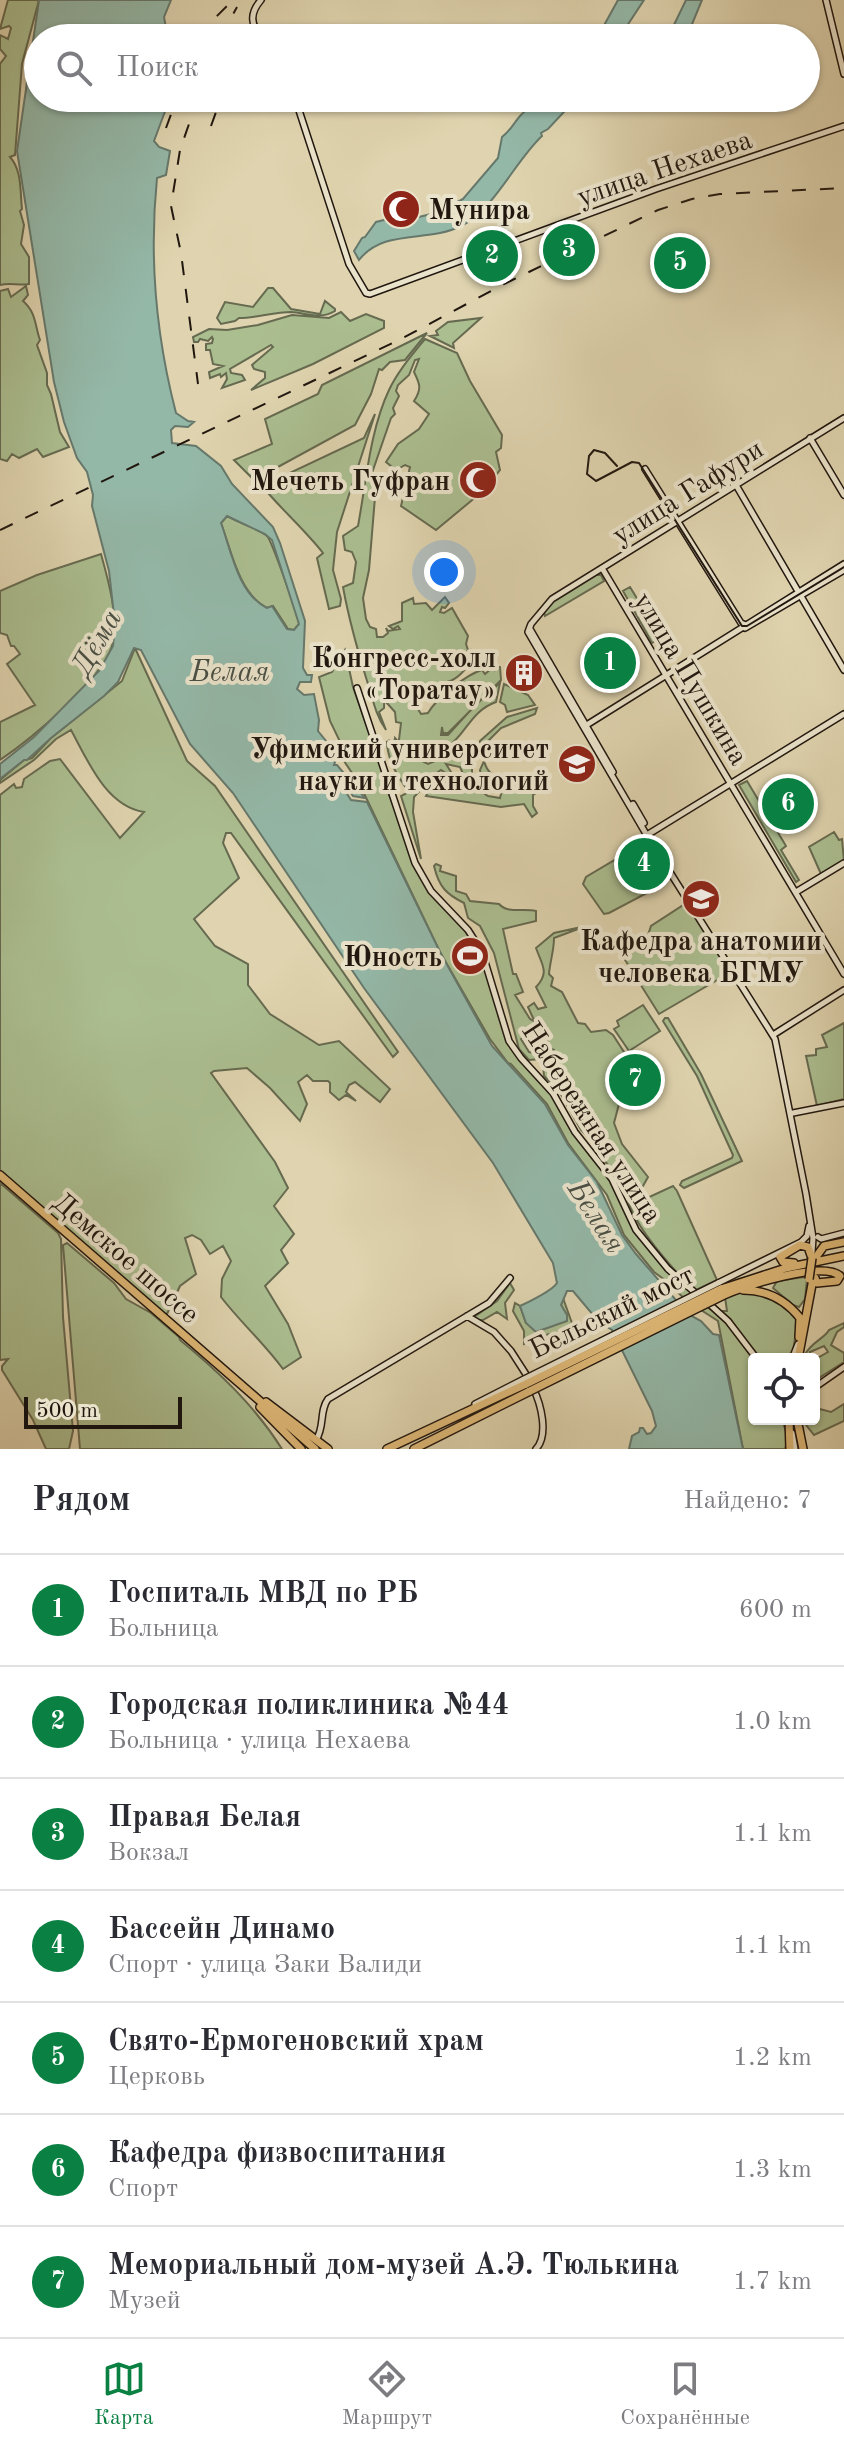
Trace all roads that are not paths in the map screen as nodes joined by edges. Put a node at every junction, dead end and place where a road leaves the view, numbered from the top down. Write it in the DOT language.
graph roads {
  1 [pos="261,0"];
  2 [pos="826,0"];
  3 [pos="254,24"];
  4 [pos="840,45"];
  5 [pos="844,74"];
  6 [pos="300,112"];
  7 [pos="842,127"];
  8 [pos="844,418"];
  9 [pos="810,438"];
  10 [pos="645,469"];
  11 [pos="736,485"];
  12 [pos="844,495"];
  13 [pos="678,522"];
  14 [pos="844,567"];
  15 [pos="602,568"];
  16 [pos="800,594"];
  17 [pos="743,628"];
  18 [pos="844,670"];
  19 [pos="667,676"];
  20 [pos="844,714"];
  21 [pos="586,725"];
  22 [pos="732,783"];
  23 [pos="649,834"];
  24 [pos="844,863"];
  25 [pos="796,892"];
  26 [pos="442,902"];
  27 [pos="844,974"];
  28 [pos="844,990"];
  29 [pos="774,1034"];
  30 [pos="844,1103"];
  31 [pos="793,1113"];
  32 [pos="0,1175"];
  33 [pos="809,1214"];
  34 [pos="844,1233"];
  35 [pos="819,1235"];
  36 [pos="839,1243"];
  37 [pos="844,1258"];
  38 [pos="777,1261"];
  39 [pos="816,1264"];
  40 [pos="844,1267"];
  41 [pos="742,1273"];
  42 [pos="789,1276"];
  43 [pos="510,1278"];
  44 [pos="844,1283"];
  45 [pos="723,1290"];
  46 [pos="808,1299"];
  47 [pos="466,1316"];
  48 [pos="798,1340"];
  49 [pos="752,1353"];
  50 [pos="796,1353"];
  51 [pos="796,1353"];
  52 [pos="844,1367"];
  53 [pos="226,1372"];
  54 [pos="820,1381"];
  55 [pos="240,1384"];
  56 [pos="527,1385"];
  57 [pos="440,1423"];
  58 [pos="792,1425"];
  59 [pos="794,1425"];
  60 [pos="316,1440"];
  61 [pos="301,1449"];
  62 [pos="315,1449"];
  63 [pos="328,1449"];
  64 [pos="387,1449"];
  65 [pos="414,1449"];
  66 [pos="536,1449"];
  67 [pos="792,1449"];
  68 [pos="803,1449"];
  1 -- 3 [label="street"];
  2 -- 4 [label="street"];
  4 -- 5 [label="street"];
  6 -- 7 [label="street, улица Нехаева"];
  8 -- 9 [label="street, улица Гафури"];
  9 -- 11 [label="street, улица Гафури"];
  9 -- 12 [label="street"];
  10 -- 13 [label="street"];
  11 -- 13 [label="street, улица Гафури"];
  11 -- 16 [label="street"];
  13 -- 15 [label="street, улица Гафури"];
  13 -- 17 [label="street"];
  14 -- 16 [label="street"];
  15 -- 19 [label="street, улица Пушкина"];
  15 -- 21 [label="street, улица Гафури"];
  16 -- 17 [label="street"];
  16 -- 18 [label="street"];
  17 -- 19 [label="street"];
  19 -- 21 [label="street"];
  19 -- 22 [label="street, улица Пушкина"];
  20 -- 22 [label="street"];
  21 -- 23 [label="street"];
  22 -- 23 [label="street"];
  22 -- 25 [label="street, улица Пушкина"];
  23 -- 29 [label="street"];
  24 -- 25 [label="street"];
  25 -- 27 [label="street, улица Пушкина"];
  26 -- 26 [label="street, Набережная улица"];
  26 -- 49 [label="street, Набережная улица"];
  28 -- 29 [label="street"];
  29 -- 31 [label="street"];
  29 -- 33 [label="street"];
  30 -- 31 [label="street"];
  31 -- 35 [label="street"];
  32 -- 53 [label="main road, Демское шоссе"];
  33 -- 38 [label="street"];
  33 -- 39 [label="street"];
  34 -- 35 [label="street"];
  35 -- 36 [label="street"];
  35 -- 39 [label="street"];
  36 -- 39 [label="main road"];
  37 -- 39 [label="main road"];
  38 -- 39 [label="main road"];
  38 -- 39 [label="main road"];
  38 -- 41 [label="main road"];
  38 -- 41 [label="street"];
  38 -- 45 [label="main road"];
  39 -- 40 [label="main road"];
  39 -- 42 [label="main road"];
  39 -- 46 [label="main road"];
  41 -- 45 [label="street"];
  42 -- 45 [label="main road"];
  42 -- 46 [label="main road"];
  43 -- 47 [label="street"];
  44 -- 46 [label="main road"];
  45 -- 48 [label="main road"];
  45 -- 56 [label="main road, Бельский мост, bridge"];
  45 -- 56 [label="street, Бельский мост, bridge"];
  45 -- 56 [label="main road, Бельский мост, bridge"];
  46 -- 48 [label="main road"];
  46 -- 50 [label="main road"];
  47 -- 60 [label="street"];
  47 -- 66 [label="street"];
  48 -- 51 [label="main road"];
  52 -- 54 [label="street"];
  53 -- 55 [label="main road, Демское шоссе"];
  53 -- 60 [label="main road, Демское шоссе"];
  55 -- 61 [label="main road"];
  55 -- 62 [label="main road, Демское шоссе"];
  56 -- 57 [label="street"];
  56 -- 57 [label="main road"];
  56 -- 65 [label="main road"];
  57 -- 64 [label="main road"];
  58 -- 67 [label="main road"];
  59 -- 68 [label="main road"];
  60 -- 63 [label="main road, Демское шоссе"];
}
